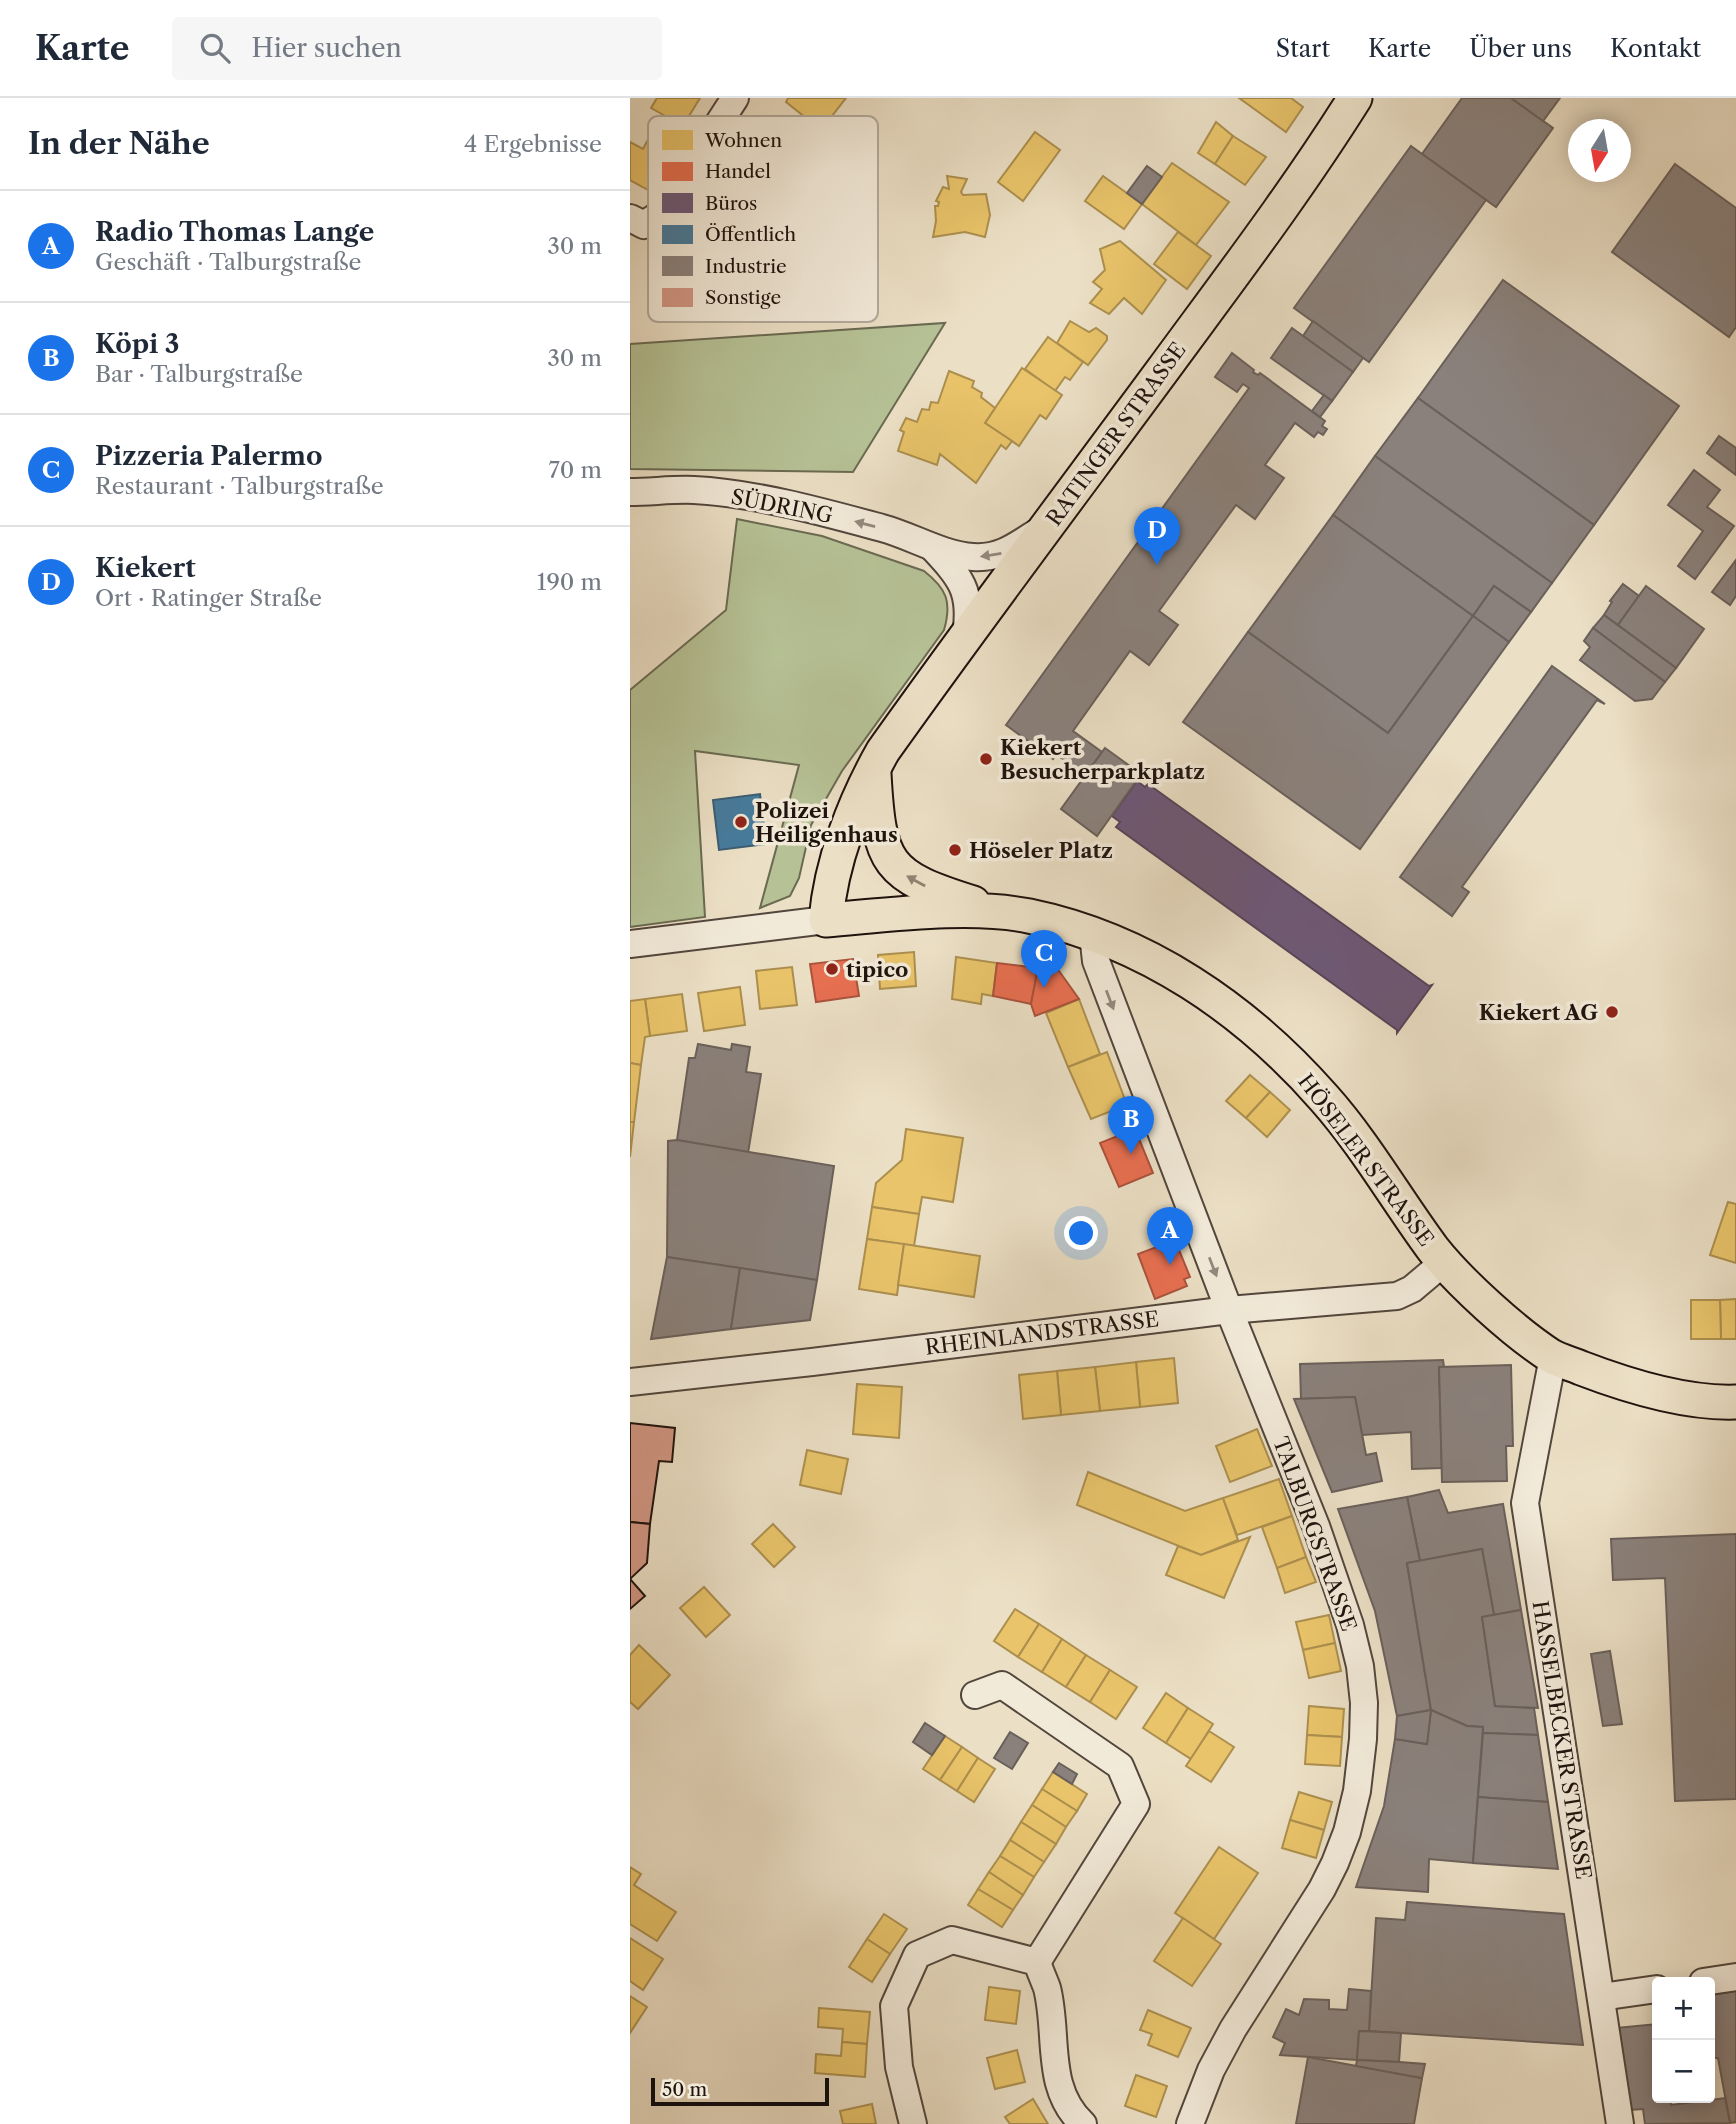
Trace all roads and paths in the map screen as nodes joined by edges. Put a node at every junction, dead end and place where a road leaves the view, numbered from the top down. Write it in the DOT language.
graph roads {
  1 [pos="735,98"];
  2 [pos="1355,98"];
  3 [pos="723,116"];
  4 [pos="630,218"];
  5 [pos="648,223"];
  6 [pos="630,492"];
  7 [pos="1047,527"];
  8 [pos="929,545"];
  9 [pos="967,634"];
  10 [pos="873,768"];
  11 [pos="1003,912"];
  12 [pos="827,920"];
  13 [pos="1093,934"];
  14 [pos="630,944"];
  15 [pos="1444,1262"];
  16 [pos="1229,1310"];
  17 [pos="1553,1357"];
  18 [pos="630,1382"];
  19 [pos="1736,1402"];
  20 [pos="975,1695"];
  21 [pos="1037,1962"];
  22 [pos="1736,1977"];
  23 [pos="1715,1980"];
  24 [pos="1652,1990"];
  25 [pos="1601,1997"];
  26 [pos="913,2124"];
  27 [pos="1083,2124"];
  28 [pos="1190,2124"];
  29 [pos="1620,2124"];
  1 -- 3 [label="street"];
  2 -- 7 [label="main road, RATINGER STRASSE"];
  4 -- 5 [label="street"];
  8 -- 6 [label="street, SÜDRING, one-way"];
  7 -- 8 [label="street, SÜDRING, one-way"];
  7 -- 9 [label="main road, RATINGER STRASSE"];
  8 -- 9 [label="street, SÜDRING"];
  9 -- 10 [label="main road, RATINGER STRASSE"];
  11 -- 10 [label="main road, one-way"];
  10 -- 12 [label="main road, RATINGER STRASSE"];
  11 -- 12 [label="main road, HÖSELER STRASSE"];
  11 -- 13 [label="main road, HÖSELER STRASSE"];
  12 -- 14 [label="street"];
  13 -- 15 [label="main road, HÖSELER STRASSE"];
  13 -- 16 [label="street, TALBURGSTRASSE, one-way"];
  15 -- 16 [label="street, RHEINLANDSTRASSE"];
  15 -- 17 [label="main road, HÖSELER STRASSE"];
  16 -- 18 [label="street, RHEINLANDSTRASSE"];
  16 -- 28 [label="street, TALBURGSTRASSE"];
  17 -- 19 [label="main road, HÖSELER STRASSE"];
  17 -- 25 [label="street, HASSELBECKER STRASSE"];
  20 -- 21 [label="street"];
  21 -- 26 [label="street"];
  21 -- 27 [label="street"];
  22 -- 23 [label="street"];
  24 -- 25 [label="street"];
  25 -- 29 [label="street, HASSELBECKER STRASSE"];
}
